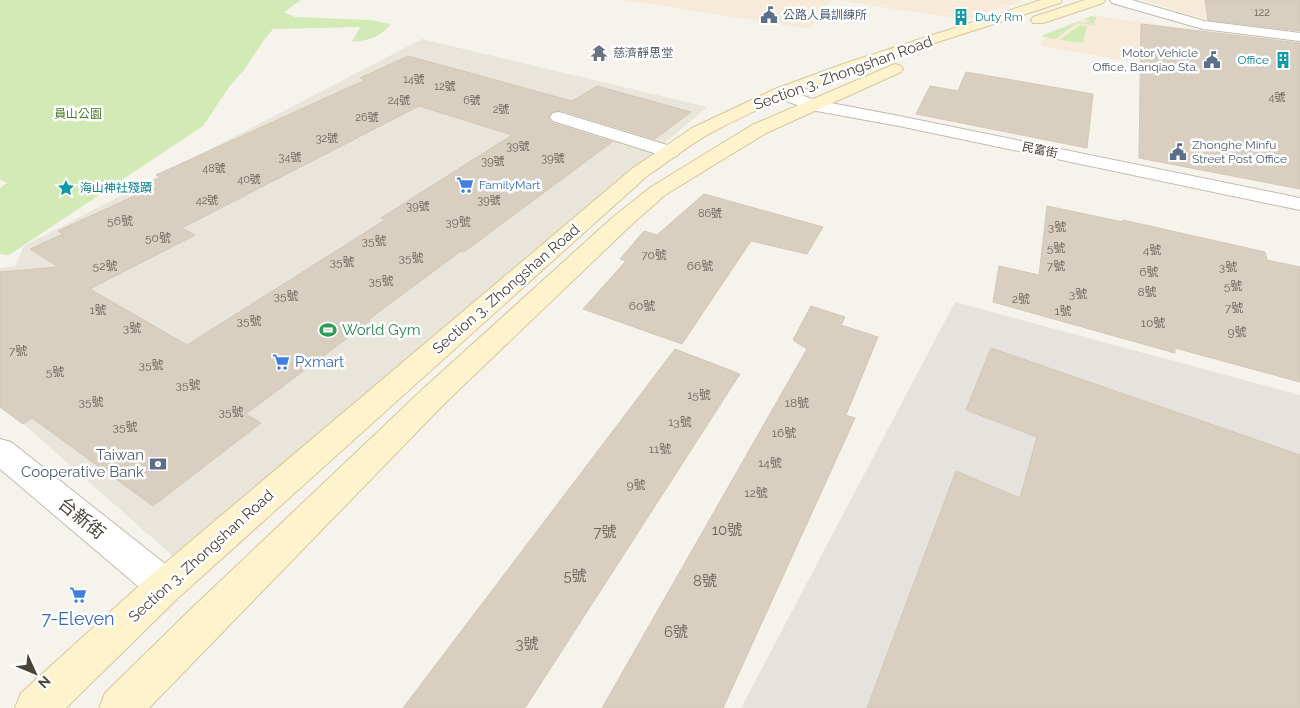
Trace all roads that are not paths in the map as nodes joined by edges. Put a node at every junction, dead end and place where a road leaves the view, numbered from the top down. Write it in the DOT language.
graph roads {
  1 [pos="1055,0"];
  2 [pos="1098,0"];
  3 [pos="1117,0"];
  4 [pos="1300,38"];
  5 [pos="781,93"];
  6 [pos="811,105"];
  7 [pos="559,117"];
  8 [pos="670,152"];
  9 [pos="1300,204"];
  10 [pos="0,451"];
  11 [pos="165,586"];
  12 [pos="36,708"];
  13 [pos="120,708"];
  1 -- 5 [label="main road, Section 3, Zhongshan Road"];
  2 -- 6 [label="main road, Section 3, Zhongshan Road"];
  3 -- 4 [label="street"];
  5 -- 6 [label="street, 民富街"];
  5 -- 8 [label="main road, Section 3, Zhongshan Road"];
  6 -- 9 [label="street, 民富街"];
  6 -- 13 [label="main road, Section 3, Zhongshan Road"];
  7 -- 8 [label="street"];
  8 -- 11 [label="main road, Section 3, Zhongshan Road"];
  10 -- 11 [label="street, 台新街"];
  11 -- 12 [label="main road, Section 3, Zhongshan Road"];
}
